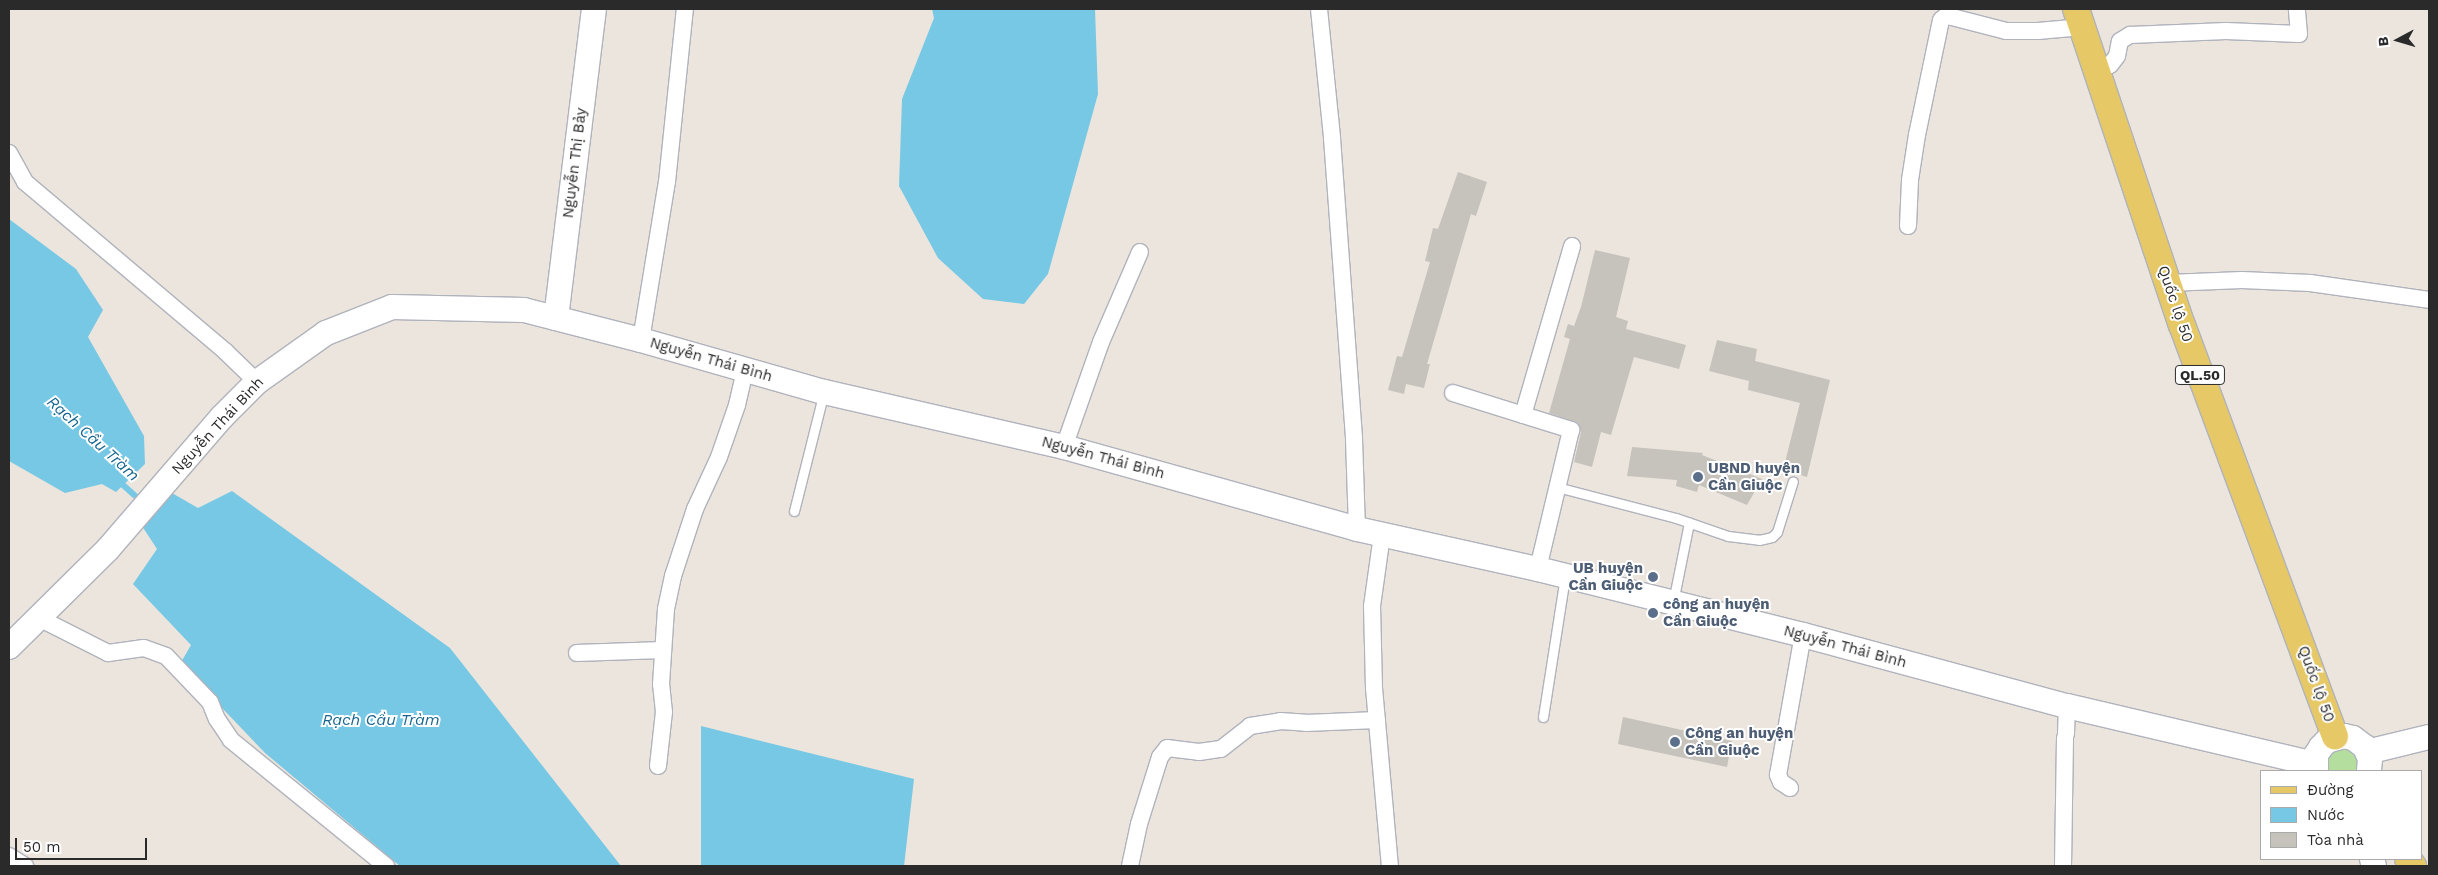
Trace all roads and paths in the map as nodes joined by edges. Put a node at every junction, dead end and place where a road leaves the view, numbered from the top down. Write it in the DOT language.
graph roads {
  1 [pos="594,9"];
  2 [pos="685,9"];
  3 [pos="1319,9"];
  4 [pos="2297,9"];
  5 [pos="2080,18"];
  6 [pos="2097,71"];
  7 [pos="9,153"];
  8 [pos="1908,226"];
  9 [pos="1572,246"];
  10 [pos="1140,252"];
  11 [pos="2168,283"];
  12 [pos="2429,300"];
  13 [pos="556,318"];
  14 [pos="641,340"];
  15 [pos="745,370"];
  16 [pos="257,382"];
  17 [pos="824,392"];
  18 [pos="1453,393"];
  19 [pos="1523,415"];
  20 [pos="1064,447"];
  21 [pos="1792,481"];
  22 [pos="1557,487"];
  23 [pos="794,511"];
  24 [pos="1689,523"];
  25 [pos="1357,529"];
  26 [pos="1382,535"];
  27 [pos="1538,568"];
  28 [pos="1565,575"];
  29 [pos="1673,602"];
  30 [pos="36,617"];
  31 [pos="1803,635"];
  32 [pos="9,647"];
  33 [pos="662,650"];
  34 [pos="577,653"];
  35 [pos="2067,706"];
  36 [pos="1542,717"];
  37 [pos="1377,720"];
  38 [pos="2429,736"];
  39 [pos="2335,737"];
  40 [pos="2368,762"];
  41 [pos="658,766"];
  42 [pos="2316,768"];
  43 [pos="1790,788"];
  44 [pos="9,856"];
  45 [pos="24,866"];
  46 [pos="386,866"];
  47 [pos="1130,866"];
  48 [pos="1390,866"];
  49 [pos="2063,866"];
  1 -- 13 [label="street, Nguyễn Thị Bảy"];
  2 -- 14 [label="street"];
  3 -- 25 [label="street"];
  4 -- 6 [label="street"];
  5 -- 6 [label="main road, Quốc lộ 50 / QL.50"];
  5 -- 8 [label="street"];
  6 -- 11 [label="main road, Quốc lộ 50 / QL.50"];
  7 -- 16 [label="street"];
  9 -- 19 [label="street"];
  10 -- 20 [label="street"];
  11 -- 12 [label="street"];
  11 -- 39 [label="main road, Quốc lộ 50 / QL.50"];
  13 -- 14 [label="street, Nguyễn Thái Bình"];
  13 -- 16 [label="street, Nguyễn Thái Bình"];
  14 -- 15 [label="street, Nguyễn Thái Bình"];
  15 -- 17 [label="street, Nguyễn Thái Bình"];
  15 -- 33 [label="street"];
  16 -- 30 [label="street, Nguyễn Thái Bình"];
  17 -- 20 [label="street, Nguyễn Thái Bình"];
  17 -- 23 [label="lane"];
  18 -- 19 [label="street"];
  19 -- 22 [label="street"];
  20 -- 25 [label="street, Nguyễn Thái Bình"];
  21 -- 24 [label="lane"];
  22 -- 24 [label="lane"];
  22 -- 27 [label="street"];
  24 -- 29 [label="lane"];
  25 -- 26 [label="street, Nguyễn Thái Bình"];
  26 -- 27 [label="street, Nguyễn Thái Bình"];
  26 -- 37 [label="street"];
  27 -- 28 [label="street, Nguyễn Thái Bình"];
  28 -- 29 [label="street, Nguyễn Thái Bình"];
  28 -- 36 [label="lane"];
  29 -- 31 [label="street, Nguyễn Thái Bình"];
  30 -- 32 [label="street, Nguyễn Thái Bình"];
  30 -- 46 [label="street"];
  31 -- 35 [label="street, Nguyễn Thái Bình"];
  31 -- 43 [label="street"];
  33 -- 34 [label="street"];
  33 -- 41 [label="street"];
  35 -- 42 [label="street, Nguyễn Thái Bình"];
  35 -- 49 [label="street"];
  37 -- 47 [label="street"];
  37 -- 48 [label="street"];
  38 -- 40 [label="street"];
  39 -- 40 [label="street"];
  39 -- 42 [label="street"];
  44 -- 45 [label="street"];
}
